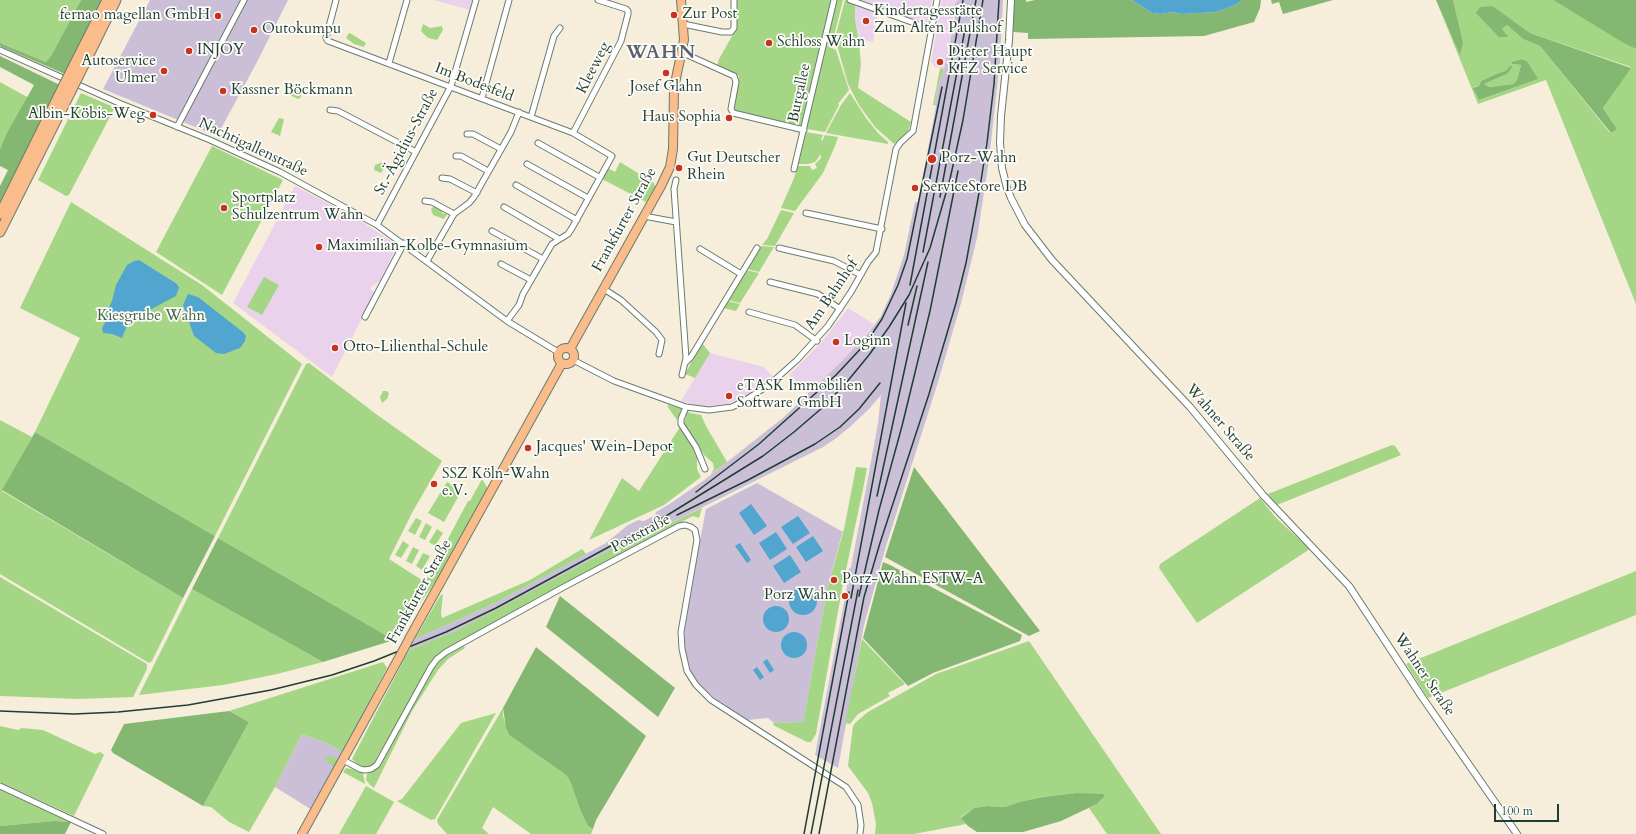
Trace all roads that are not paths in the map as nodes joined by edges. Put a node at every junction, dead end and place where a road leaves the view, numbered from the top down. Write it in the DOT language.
graph roads {
  1 [pos="107,0"];
  2 [pos="116,0"];
  3 [pos="244,0"];
  4 [pos="336,0"];
  5 [pos="407,0"];
  6 [pos="476,0"];
  7 [pos="509,0"];
  8 [pos="598,0"];
  9 [pos="681,0"];
  10 [pos="734,0"];
  11 [pos="834,0"];
  12 [pos="850,0"];
  13 [pos="937,0"];
  14 [pos="1011,0"];
  15 [pos="615,3"];
  16 [pos="683,24"];
  17 [pos="560,28"];
  18 [pos="931,30"];
  19 [pos="0,50"];
  20 [pos="682,52"];
  21 [pos="389,63"];
  22 [pos="75,73"];
  23 [pos="451,86"];
  24 [pos="66,91"];
  25 [pos="482,98"];
  26 [pos="330,110"];
  27 [pos="519,112"];
  28 [pos="531,117"];
  29 [pos="177,127"];
  30 [pos="804,130"];
  31 [pos="573,133"];
  32 [pos="468,134"];
  33 [pos="538,143"];
  34 [pos="501,149"];
  35 [pos="416,152"];
  36 [pos="456,156"];
  37 [pos="527,164"];
  38 [pos="794,168"];
  39 [pos="488,172"];
  40 [pos="600,177"];
  41 [pos="442,178"];
  42 [pos="676,180"];
  43 [pos="516,185"];
  44 [pos="477,193"];
  45 [pos="588,198"];
  46 [pos="425,201"];
  47 [pos="504,207"];
  48 [pos="806,213"];
  49 [pos="0,214"];
  50 [pos="454,214"];
  51 [pos="644,216"];
  52 [pos="576,220"];
  53 [pos="676,222"];
  54 [pos="377,225"];
  55 [pos="882,229"];
  56 [pos="492,231"];
  57 [pos="0,232"];
  58 [pos="559,239"];
  59 [pos="404,243"];
  60 [pos="757,248"];
  61 [pos="779,248"];
  62 [pos="700,249"];
  63 [pos="543,259"];
  64 [pos="427,261"];
  65 [pos="501,264"];
  66 [pos="741,274"];
  67 [pos="861,275"];
  68 [pos="531,280"];
  69 [pos="770,282"];
  70 [pos="604,289"];
  71 [pos="840,309"];
  72 [pos="749,312"];
  73 [pos="365,317"];
  74 [pos="507,321"];
  75 [pos="817,341"];
  76 [pos="570,349"];
  77 [pos="558,352"];
  78 [pos="659,354"];
  79 [pos="573,360"];
  80 [pos="686,362"];
  81 [pos="562,363"];
  82 [pos="682,375"];
  83 [pos="686,407"];
  84 [pos="705,469"];
  85 [pos="343,760"];
  86 [pos="0,786"];
  87 [pos="102,834"];
  88 [pos="302,834"];
  89 [pos="860,834"];
  90 [pos="1517,834"];
  1 -- 22 [label="highway"];
  2 -- 22 [label="highway"];
  3 -- 29 [label="street"];
  4 -- 21 [label="street, Im Bodesfeld"];
  5 -- 21 [label="street"];
  6 -- 23 [label="street, St.-Ägidius-Straße"];
  7 -- 25 [label="street"];
  8 -- 15 [label="street"];
  9 -- 16 [label="main road, Frankfurter Straße"];
  10 -- 16 [label="street"];
  11 -- 30 [label="street, Burgallee"];
  12 -- 18 [label="street"];
  13 -- 18 [label="street, Am Bahnhof"];
  14 -- 90 [label="street, Wahner Straße"];
  15 -- 31 [label="street, Kleeweg"];
  16 -- 20 [label="main road, Frankfurter Straße"];
  17 -- 28 [label="street"];
  18 -- 55 [label="street, Am Bahnhof"];
  19 -- 29 [label="street, Nachtigallenstraße"];
  20 -- 30 [label="street"];
  20 -- 51 [label="main road, Frankfurter Straße"];
  21 -- 23 [label="street, Im Bodesfeld"];
  22 -- 24 [label="highway, bridge"];
  23 -- 25 [label="street, Im Bodesfeld"];
  23 -- 35 [label="street, St.-Ägidius-Straße"];
  24 -- 49 [label="highway"];
  24 -- 57 [label="highway"];
  25 -- 27 [label="street, Im Bodesfeld"];
  26 -- 35 [label="street"];
  27 -- 28 [label="street, Im Bodesfeld"];
  27 -- 34 [label="street"];
  28 -- 31 [label="street, Im Bodesfeld"];
  29 -- 54 [label="street, Nachtigallenstraße"];
  30 -- 38 [label="street, Burgallee"];
  31 -- 40 [label="street, Im Bodesfeld"];
  32 -- 34 [label="street"];
  33 -- 40 [label="street"];
  34 -- 39 [label="street"];
  35 -- 54 [label="street, St.-Ägidius-Straße"];
  36 -- 39 [label="street"];
  37 -- 45 [label="street"];
  39 -- 44 [label="street"];
  40 -- 45 [label="street"];
  41 -- 44 [label="street"];
  42 -- 53 [label="street"];
  43 -- 52 [label="street"];
  44 -- 50 [label="street"];
  45 -- 52 [label="street"];
  46 -- 50 [label="street"];
  47 -- 58 [label="street"];
  48 -- 55 [label="street"];
  50 -- 64 [label="street"];
  51 -- 53 [label="street"];
  51 -- 70 [label="main road, Frankfurter Straße"];
  52 -- 58 [label="street"];
  53 -- 80 [label="street"];
  54 -- 59 [label="street, Nachtigallenstraße"];
  55 -- 67 [label="street, Am Bahnhof"];
  56 -- 63 [label="street"];
  58 -- 63 [label="street"];
  59 -- 64 [label="street, Nachtigallenstraße"];
  59 -- 73 [label="street"];
  60 -- 66 [label="street"];
  61 -- 67 [label="street"];
  62 -- 66 [label="street"];
  63 -- 68 [label="street"];
  64 -- 74 [label="street, Nachtigallenstraße"];
  65 -- 68 [label="street"];
  66 -- 80 [label="street"];
  67 -- 71 [label="street, Am Bahnhof"];
  68 -- 74 [label="street"];
  69 -- 71 [label="street"];
  70 -- 76 [label="main road, Frankfurter Straße"];
  70 -- 78 [label="street"];
  71 -- 75 [label="street, Am Bahnhof"];
  72 -- 75 [label="street"];
  74 -- 77 [label="street, Nachtigallenstraße"];
  75 -- 83 [label="street, Am Bahnhof"];
  76 -- 77 [label="main road"];
  76 -- 79 [label="main road"];
  77 -- 81 [label="main road"];
  79 -- 81 [label="main road"];
  79 -- 83 [label="street, Am Bahnhof"];
  80 -- 82 [label="street"];
  81 -- 85 [label="main road, Frankfurter Straße, bridge"];
  83 -- 84 [label="street"];
  85 -- 88 [label="main road, Frankfurter Straße"];
  85 -- 89 [label="street, Poststraße"];
  86 -- 87 [label="street"];
}
